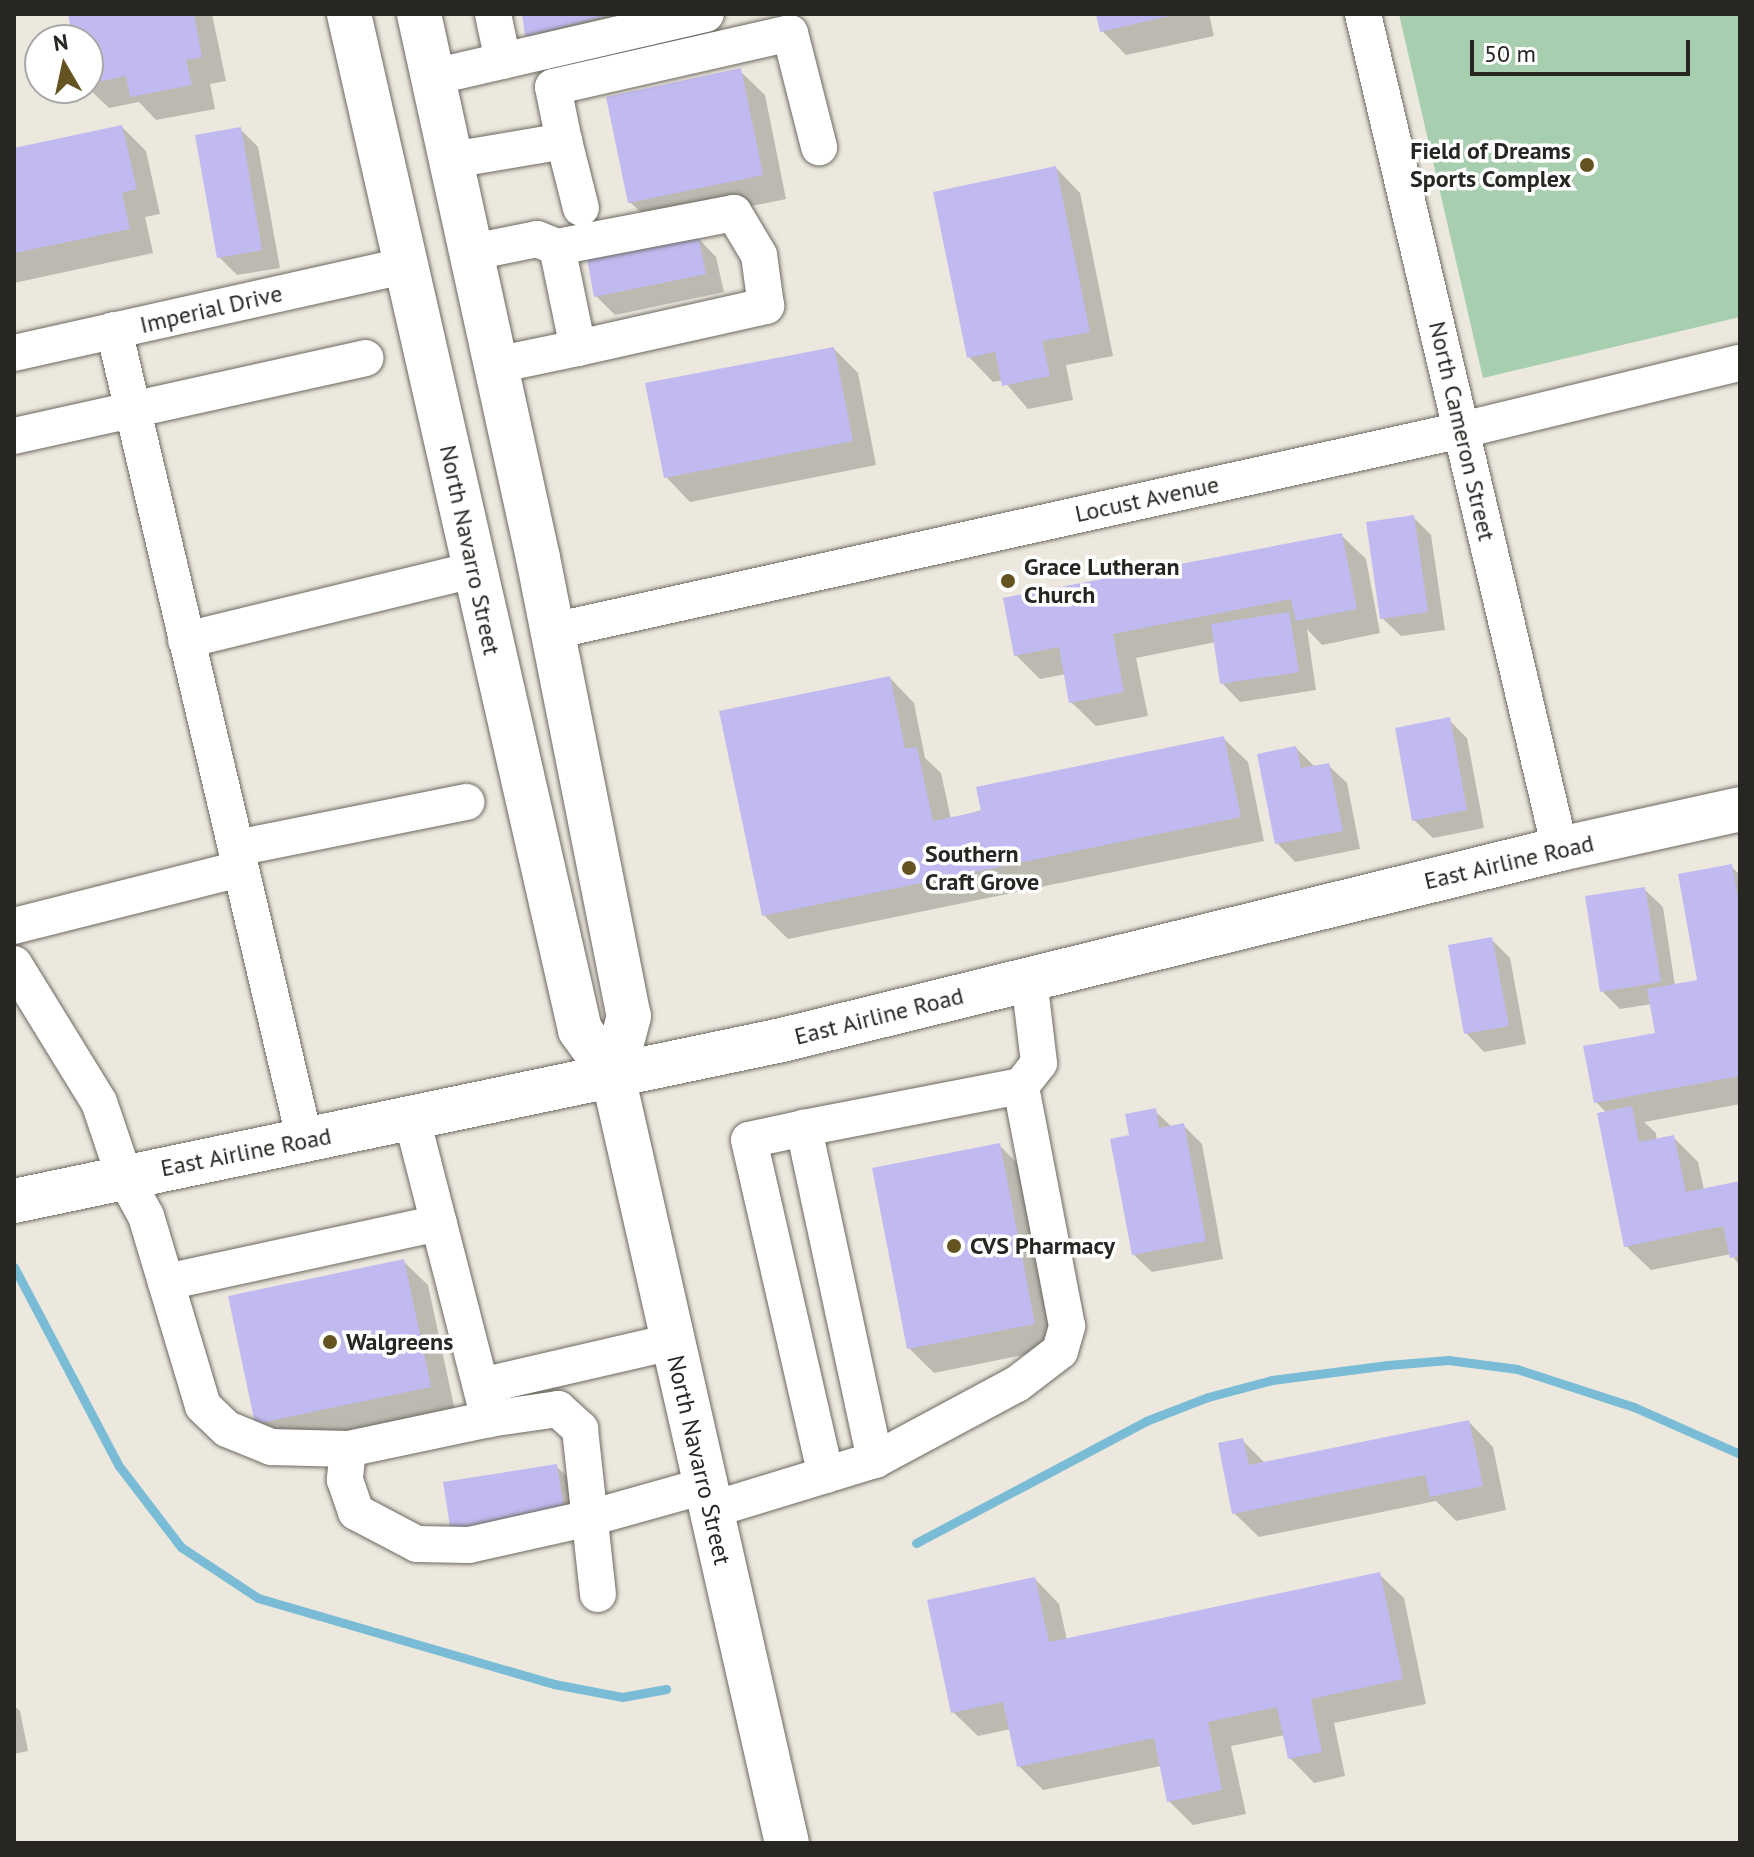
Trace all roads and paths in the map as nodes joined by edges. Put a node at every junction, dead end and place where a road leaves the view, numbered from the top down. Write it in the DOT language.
graph roads {
  1 [pos="349,14"];
  2 [pos="419,14"];
  3 [pos="493,14"];
  4 [pos="1363,14"];
  5 [pos="699,15"];
  6 [pos="503,61"];
  7 [pos="433,77"];
  8 [pos="564,141"];
  9 [pos="819,147"];
  10 [pos="452,160"];
  11 [pos="581,208"];
  12 [pos="557,247"];
  13 [pos="473,252"];
  14 [pos="407,265"];
  15 [pos="114,330"];
  16 [pos="578,348"];
  17 [pos="14,353"];
  18 [pos="365,358"];
  19 [pos="1740,363"];
  20 [pos="496,365"];
  21 [pos="132,410"];
  22 [pos="1462,430"];
  23 [pos="14,436"];
  24 [pos="474,570"];
  25 [pos="553,631"];
  26 [pos="186,640"];
  27 [pos="466,802"];
  28 [pos="1740,809"];
  29 [pos="1560,849"];
  30 [pos="238,859"];
  31 [pos="14,926"];
  32 [pos="14,964"];
  33 [pos="1029,979"];
  34 [pos="613,1076"];
  35 [pos="1021,1086"];
  36 [pos="412,1119"];
  37 [pos="804,1128"];
  38 [pos="305,1141"];
  39 [pos="124,1176"];
  40 [pos="14,1201"];
  41 [pos="439,1223"];
  42 [pos="166,1282"];
  43 [pos="672,1342"];
  44 [pos="485,1403"];
  45 [pos="348,1449"];
  46 [pos="875,1460"];
  47 [pos="826,1475"];
  48 [pos="708,1498"];
  49 [pos="590,1518"];
  50 [pos="598,1594"];
  51 [pos="787,1843"];
  1 -- 14 [label="main road, North Navarro Street"];
  2 -- 7 [label="main road, North Navarro Street"];
  3 -- 6 [label="street"];
  4 -- 22 [label="street, North Cameron Street"];
  5 -- 6 [label="street"];
  6 -- 7 [label="street"];
  7 -- 10 [label="main road, North Navarro Street"];
  8 -- 9 [label="street"];
  8 -- 10 [label="street"];
  8 -- 11 [label="street"];
  10 -- 13 [label="main road, North Navarro Street"];
  12 -- 13 [label="street"];
  12 -- 16 [label="street"];
  12 -- 16 [label="street"];
  13 -- 20 [label="main road, North Navarro Street"];
  14 -- 15 [label="street, Imperial Drive"];
  14 -- 24 [label="main road, North Navarro Street"];
  15 -- 17 [label="street, Imperial Drive"];
  15 -- 21 [label="street"];
  16 -- 20 [label="street"];
  18 -- 21 [label="street"];
  19 -- 22 [label="street, Locust Avenue"];
  20 -- 25 [label="main road, North Navarro Street"];
  21 -- 23 [label="street"];
  21 -- 26 [label="street"];
  22 -- 25 [label="street, Locust Avenue"];
  22 -- 29 [label="street, North Cameron Street"];
  24 -- 26 [label="street"];
  24 -- 34 [label="main road, North Navarro Street"];
  25 -- 34 [label="main road, North Navarro Street"];
  26 -- 30 [label="street"];
  27 -- 30 [label="street"];
  28 -- 29 [label="main road, East Airline Road"];
  29 -- 33 [label="main road, East Airline Road"];
  30 -- 31 [label="street"];
  30 -- 38 [label="street"];
  32 -- 39 [label="street"];
  33 -- 34 [label="main road, East Airline Road"];
  33 -- 35 [label="street"];
  34 -- 36 [label="main road, East Airline Road"];
  34 -- 43 [label="main road, North Navarro Street"];
  35 -- 37 [label="street"];
  35 -- 46 [label="street"];
  36 -- 38 [label="main road, East Airline Road"];
  36 -- 41 [label="street"];
  37 -- 46 [label="street"];
  37 -- 47 [label="street"];
  38 -- 39 [label="main road, East Airline Road"];
  39 -- 40 [label="main road, East Airline Road"];
  39 -- 42 [label="street"];
  41 -- 42 [label="street"];
  41 -- 44 [label="street"];
  42 -- 45 [label="street"];
  43 -- 44 [label="street"];
  43 -- 48 [label="main road, North Navarro Street"];
  44 -- 45 [label="street"];
  44 -- 49 [label="street"];
  45 -- 49 [label="street"];
  46 -- 47 [label="street"];
  47 -- 48 [label="street"];
  48 -- 49 [label="street"];
  48 -- 51 [label="main road, North Navarro Street"];
  49 -- 50 [label="street"];
}
